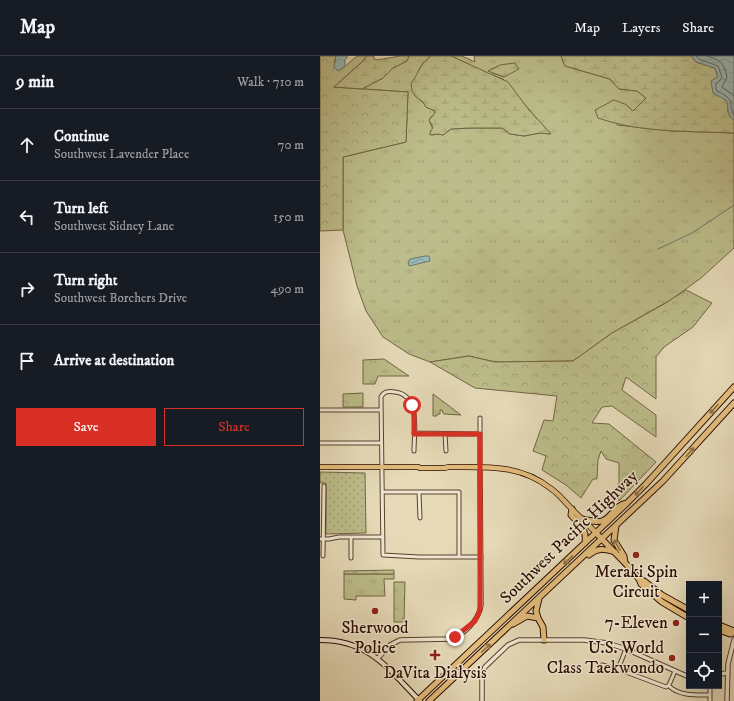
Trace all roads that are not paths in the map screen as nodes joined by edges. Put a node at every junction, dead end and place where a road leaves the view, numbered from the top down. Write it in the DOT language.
graph roads {
  1 [pos="734,387"];
  2 [pos="734,403"];
  3 [pos="320,410"];
  4 [pos="381,410"];
  5 [pos="480,418"];
  6 [pos="414,434"];
  7 [pos="446,434"];
  8 [pos="480,434"];
  9 [pos="381,443"];
  10 [pos="320,444"];
  11 [pos="414,451"];
  12 [pos="446,451"];
  13 [pos="320,467"];
  14 [pos="382,467"];
  15 [pos="480,467"];
  16 [pos="324,486"];
  17 [pos="382,492"];
  18 [pos="419,492"];
  19 [pos="628,502"];
  20 [pos="572,509"];
  21 [pos="420,518"];
  22 [pos="582,519"];
  23 [pos="616,525"];
  24 [pos="596,533"];
  25 [pos="382,536"];
  26 [pos="351,537"];
  27 [pos="321,539"];
  28 [pos="602,539"];
  29 [pos="585,543"];
  30 [pos="615,552"];
  31 [pos="323,556"];
  32 [pos="459,557"];
  33 [pos="481,557"];
  34 [pos="351,558"];
  35 [pos="625,563"];
  36 [pos="568,571"];
  37 [pos="639,579"];
  38 [pos="539,598"];
  39 [pos="664,603"];
  40 [pos="686,608"];
  41 [pos="686,610"];
  42 [pos="687,617"];
  43 [pos="538,618"];
  44 [pos="509,626"];
  45 [pos="722,626"];
  46 [pos="722,631"];
  47 [pos="734,632"];
  48 [pos="320,640"];
  49 [pos="544,640"];
  50 [pos="734,640"];
  51 [pos="626,649"];
  52 [pos="378,658"];
  53 [pos="602,664"];
  54 [pos="618,669"];
  55 [pos="675,671"];
  56 [pos="728,673"];
  57 [pos="722,674"];
  58 [pos="686,676"];
  59 [pos="669,686"];
  60 [pos="710,689"];
  61 [pos="710,695"];
  62 [pos="418,701"];
  63 [pos="429,701"];
  64 [pos="482,701"];
  65 [pos="710,701"];
  66 [pos="727,701"];
  1 -- 19 [label="highway, Southwest Pacific Highway, one-way"];
  23 -- 2 [label="highway, Southwest Pacific Highway, one-way"];
  3 -- 4 [label="street"];
  4 -- 6 [label="street"];
  4 -- 9 [label="street"];
  5 -- 8 [label="street"];
  6 -- 7 [label="street"];
  6 -- 11 [label="street"];
  7 -- 8 [label="street"];
  7 -- 12 [label="street"];
  8 -- 15 [label="street"];
  9 -- 10 [label="street"];
  9 -- 14 [label="street"];
  13 -- 14 [label="main road"];
  14 -- 15 [label="main road"];
  14 -- 17 [label="street"];
  15 -- 20 [label="main road"];
  15 -- 33 [label="street"];
  16 -- 27 [label="street"];
  17 -- 18 [label="street"];
  17 -- 25 [label="street"];
  18 -- 21 [label="street"];
  18 -- 32 [label="street"];
  19 -- 22 [label="highway"];
  19 -- 24 [label="highway, Southwest Pacific Highway"];
  20 -- 22 [label="main road"];
  20 -- 29 [label="highway"];
  22 -- 24 [label="main road"];
  23 -- 28 [label="highway, Southwest Pacific Highway"];
  35 -- 23 [label="highway, one-way"];
  24 -- 28 [label="highway"];
  24 -- 29 [label="highway, Southwest Pacific Highway"];
  25 -- 26 [label="street"];
  25 -- 32 [label="street"];
  26 -- 27 [label="street"];
  26 -- 34 [label="street"];
  27 -- 31 [label="street"];
  28 -- 30 [label="highway"];
  28 -- 36 [label="highway, Southwest Pacific Highway"];
  29 -- 62 [label="highway, Southwest Pacific Highway, one-way"];
  30 -- 35 [label="highway"];
  30 -- 36 [label="highway"];
  32 -- 33 [label="street"];
  33 -- 52 [label="street"];
  35 -- 37 [label="highway"];
  36 -- 38 [label="highway, Southwest Pacific Highway"];
  37 -- 39 [label="highway"];
  37 -- 40 [label="highway"];
  38 -- 43 [label="highway"];
  38 -- 44 [label="highway, Southwest Pacific Highway"];
  39 -- 41 [label="highway"];
  39 -- 42 [label="highway"];
  43 -- 44 [label="highway"];
  43 -- 49 [label="highway"];
  63 -- 44 [label="highway, Southwest Pacific Highway, one-way"];
  45 -- 47 [label="highway"];
  46 -- 47 [label="highway"];
  48 -- 52 [label="main road"];
  49 -- 51 [label="street"];
  49 -- 64 [label="street"];
  50 -- 56 [label="street"];
  51 -- 54 [label="street"];
  51 -- 55 [label="street"];
  52 -- 62 [label="main road"];
  53 -- 54 [label="street"];
  54 -- 59 [label="street"];
  55 -- 58 [label="street"];
  55 -- 59 [label="street"];
  56 -- 57 [label="street"];
  56 -- 66 [label="street"];
  59 -- 61 [label="street"];
  60 -- 61 [label="street"];
  61 -- 65 [label="street"];
}
